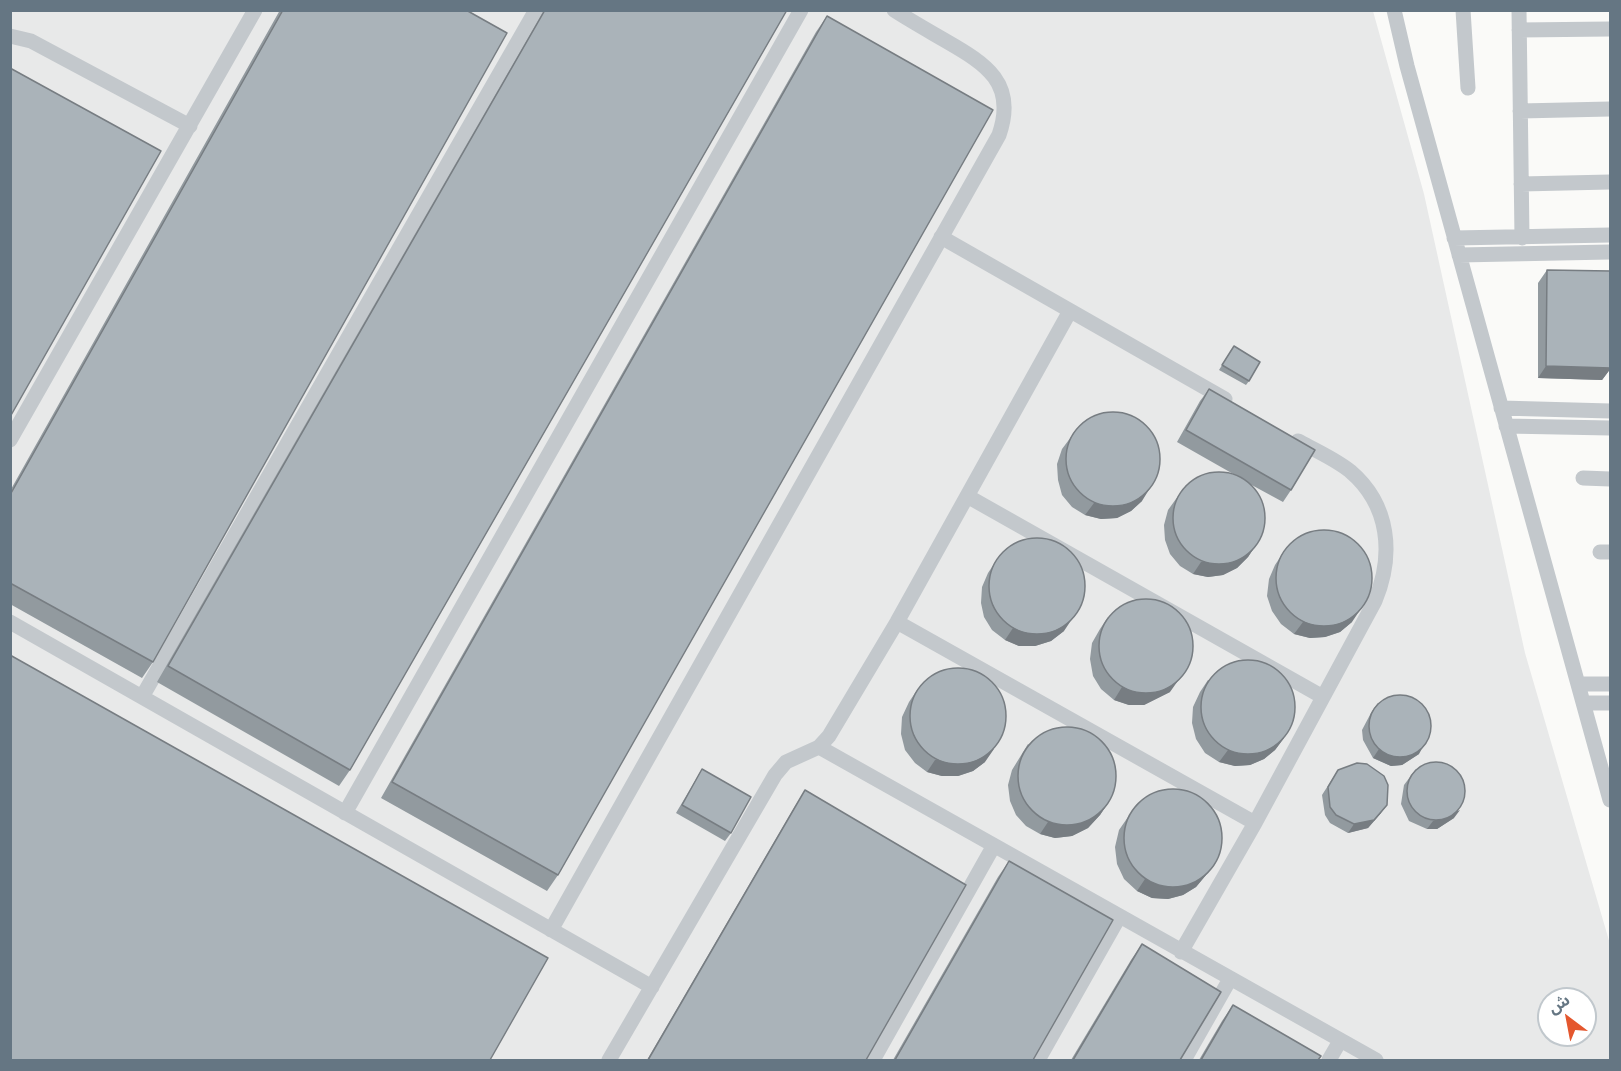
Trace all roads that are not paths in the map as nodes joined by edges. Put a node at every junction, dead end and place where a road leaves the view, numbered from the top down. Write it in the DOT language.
graph roads {
  1 [pos="255,10"];
  2 [pos="536,10"];
  3 [pos="801,10"];
  4 [pos="894,10"];
  5 [pos="1394,10"];
  6 [pos="1463,10"];
  7 [pos="1519,10"];
  8 [pos="1611,29"];
  9 [pos="1519,30"];
  10 [pos="10,36"];
  11 [pos="1468,88"];
  12 [pos="1611,110"];
  13 [pos="1520,111"];
  14 [pos="190,126"];
  15 [pos="1611,182"];
  16 [pos="1521,184"];
  17 [pos="1611,235"];
  18 [pos="941,237"];
  19 [pos="1454,238"];
  20 [pos="1522,238"];
  21 [pos="1611,252"];
  22 [pos="1459,255"];
  23 [pos="1070,310"];
  24 [pos="1236,405"];
  25 [pos="1501,408"];
  26 [pos="1611,411"];
  27 [pos="1506,426"];
  28 [pos="1611,428"];
  29 [pos="1288,435"];
  30 [pos="10,440"];
  31 [pos="1583,478"];
  32 [pos="1611,479"];
  33 [pos="967,496"];
  34 [pos="10,621"];
  35 [pos="897,622"];
  36 [pos="1578,684"];
  37 [pos="1611,684"];
  38 [pos="142,697"];
  39 [pos="1323,697"];
  40 [pos="1584,703"];
  41 [pos="1611,704"];
  42 [pos="819,747"];
  43 [pos="1611,801"];
  44 [pos="345,813"];
  45 [pos="1255,823"];
  46 [pos="993,847"];
  47 [pos="1119,917"];
  48 [pos="551,930"];
  49 [pos="1181,952"];
  50 [pos="1230,979"];
  51 [pos="652,987"];
  52 [pos="1340,1041"];
  53 [pos="609,1060"];
  54 [pos="873,1060"];
  55 [pos="1038,1060"];
  56 [pos="1184,1060"];
  57 [pos="1329,1060"];
  58 [pos="1376,1060"];
  1 -- 14 [label="lane"];
  2 -- 38 [label="lane"];
  3 -- 44 [label="lane"];
  4 -- 18 [label="lane"];
  5 -- 19 [label="lane"];
  6 -- 11 [label="lane"];
  7 -- 9 [label="lane"];
  8 -- 9 [label="lane"];
  9 -- 13 [label="lane"];
  10 -- 14 [label="lane"];
  12 -- 13 [label="lane"];
  13 -- 16 [label="lane"];
  14 -- 30 [label="lane"];
  15 -- 16 [label="lane"];
  16 -- 20 [label="lane"];
  17 -- 20 [label="lane"];
  18 -- 23 [label="lane"];
  18 -- 48 [label="lane"];
  19 -- 20 [label="lane"];
  19 -- 22 [label="lane"];
  21 -- 22 [label="lane"];
  22 -- 25 [label="lane"];
  23 -- 24 [label="lane"];
  23 -- 33 [label="lane"];
  25 -- 26 [label="lane"];
  25 -- 27 [label="lane"];
  27 -- 28 [label="lane"];
  27 -- 36 [label="lane"];
  29 -- 39 [label="lane"];
  31 -- 32 [label="lane"];
  33 -- 35 [label="lane"];
  33 -- 39 [label="lane"];
  34 -- 38 [label="lane"];
  35 -- 42 [label="lane"];
  35 -- 45 [label="lane"];
  36 -- 37 [label="lane"];
  36 -- 40 [label="lane"];
  38 -- 44 [label="lane"];
  39 -- 45 [label="lane"];
  40 -- 41 [label="lane"];
  40 -- 43 [label="lane"];
  42 -- 46 [label="lane"];
  42 -- 51 [label="lane"];
  44 -- 48 [label="lane"];
  45 -- 49 [label="lane"];
  46 -- 47 [label="lane"];
  46 -- 54 [label="lane"];
  47 -- 49 [label="lane"];
  47 -- 55 [label="lane"];
  48 -- 51 [label="lane"];
  49 -- 50 [label="lane"];
  50 -- 52 [label="lane"];
  50 -- 56 [label="lane"];
  51 -- 53 [label="lane"];
  52 -- 57 [label="lane"];
  52 -- 58 [label="lane"];
}
